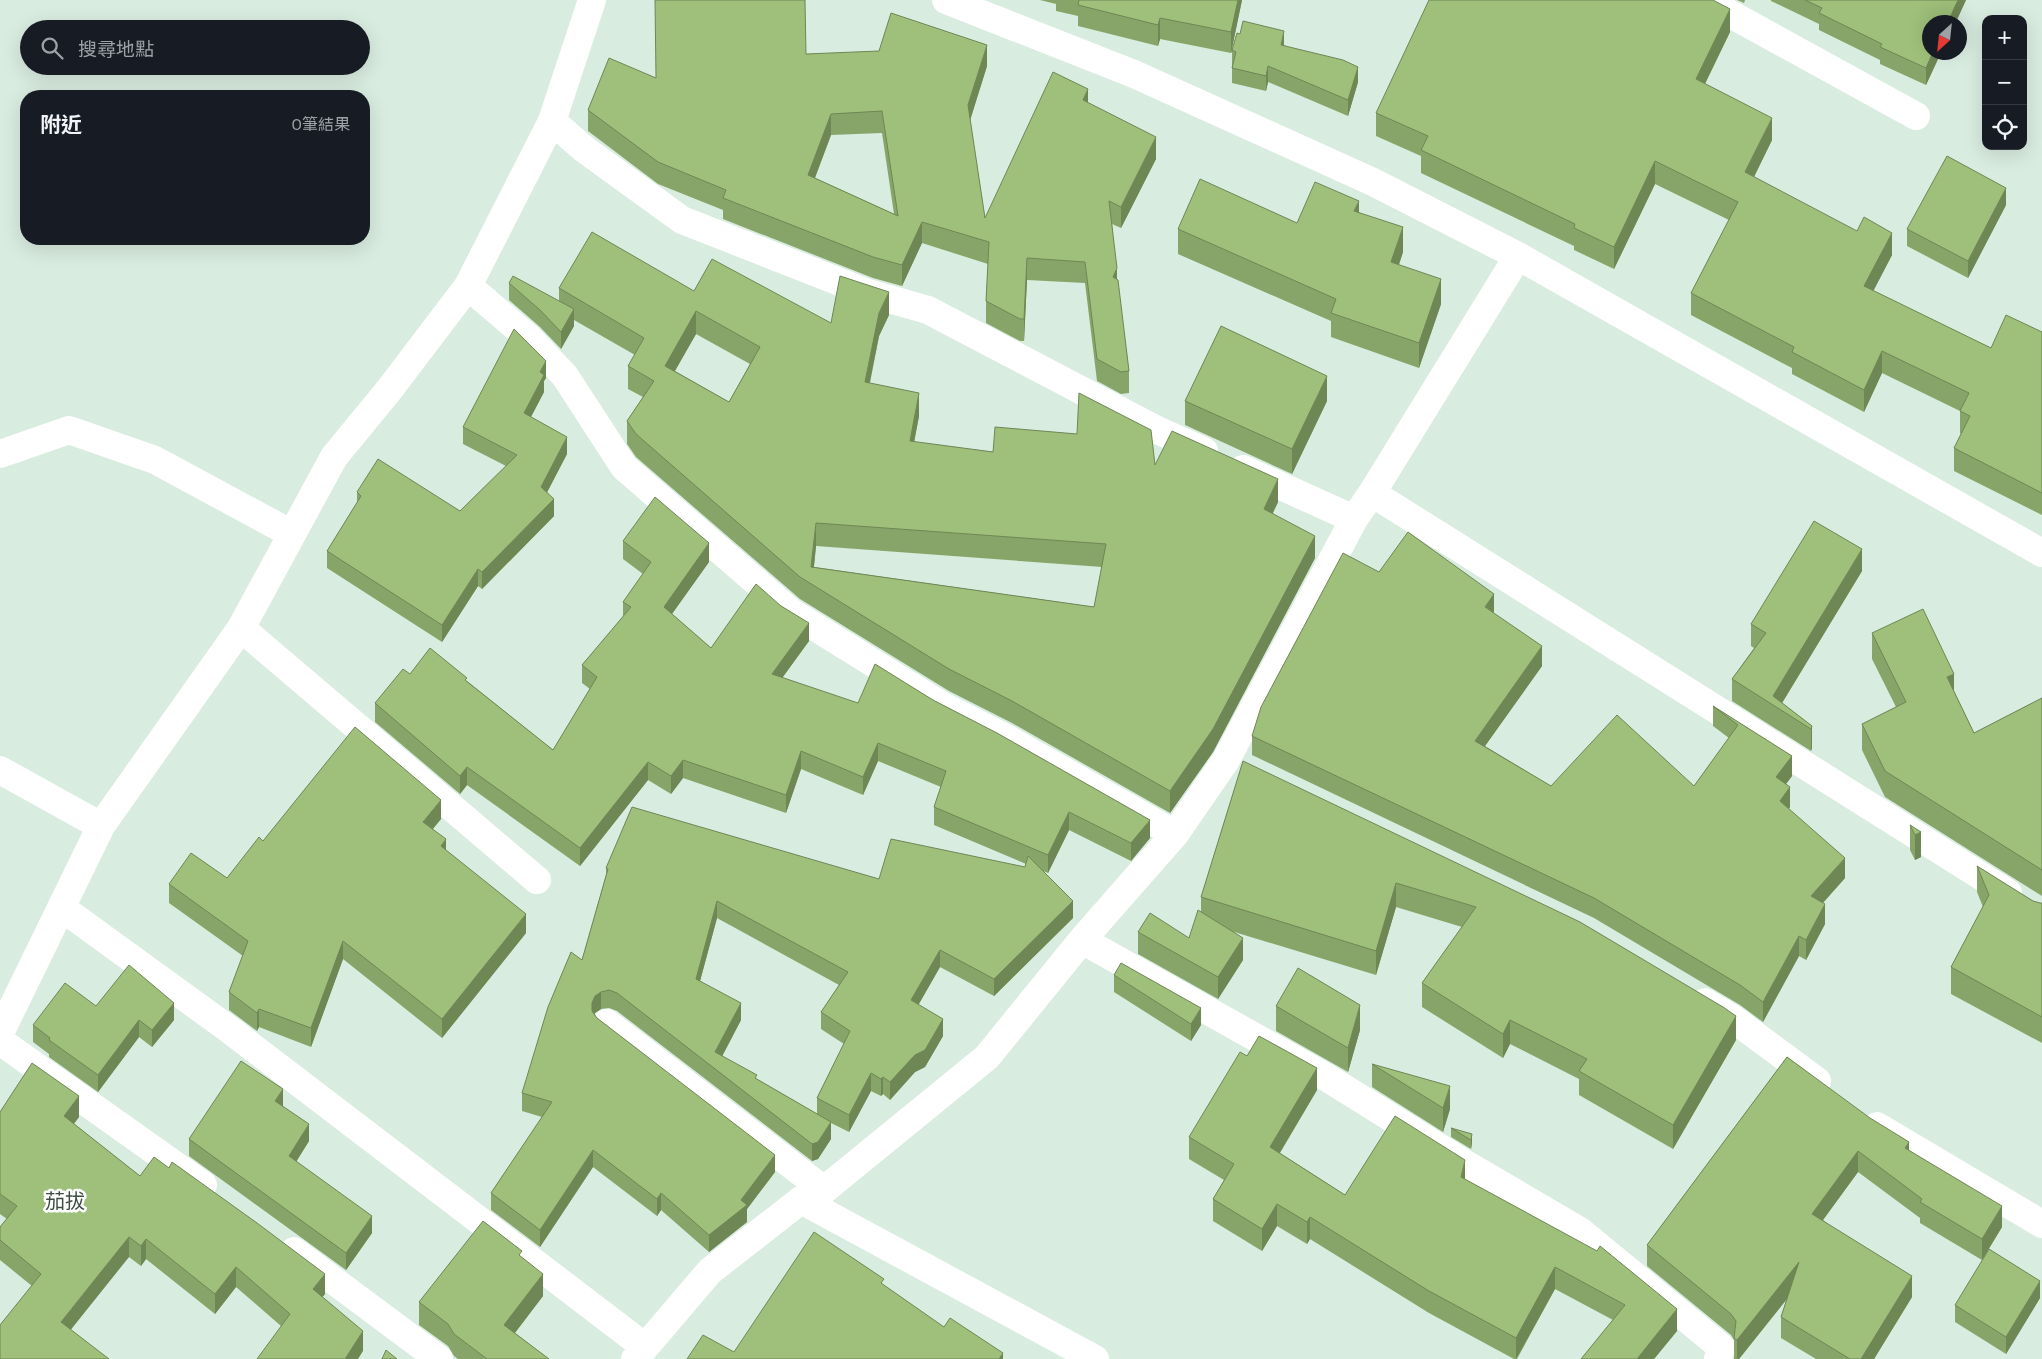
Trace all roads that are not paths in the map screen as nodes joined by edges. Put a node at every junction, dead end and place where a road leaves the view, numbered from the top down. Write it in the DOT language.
graph roads {
  1 [pos="592,0"];
  2 [pos="946,0"];
  3 [pos="1705,0"];
  4 [pos="1916,116"];
  5 [pos="552,121"];
  6 [pos="1518,256"];
  7 [pos="468,286"];
  8 [pos="0,454"];
  9 [pos="1372,493"];
  10 [pos="1354,519"];
  11 [pos="292,534"];
  12 [pos="2042,553"];
  13 [pos="242,628"];
  14 [pos="1226,760"];
  15 [pos="0,770"];
  16 [pos="1253,772"];
  17 [pos="101,826"];
  18 [pos="1174,834"];
  19 [pos="537,880"];
  20 [pos="62,908"];
  21 [pos="2032,908"];
  22 [pos="1082,940"];
  23 [pos="1681,988"];
  24 [pos="607,1023"];
  25 [pos="0,1033"];
  26 [pos="0,1041"];
  27 [pos="812,1195"];
  28 [pos="225,1201"];
  29 [pos="2042,1224"];
  30 [pos="273,1236"];
  31 [pos="640,1353"];
  32 [pos="439,1359"];
  33 [pos="1094,1359"];
  34 [pos="1718,1359"];
  1 -- 5 [label="street"];
  2 -- 6 [label="street"];
  3 -- 4 [label="street"];
  5 -- 7 [label="street"];
  5 -- 10 [label="street"];
  6 -- 9 [label="street"];
  6 -- 12 [label="street"];
  7 -- 11 [label="street"];
  7 -- 18 [label="street"];
  8 -- 11 [label="street"];
  9 -- 10 [label="street"];
  9 -- 21 [label="street"];
  10 -- 14 [label="street"];
  11 -- 13 [label="street"];
  13 -- 17 [label="street"];
  13 -- 19 [label="street"];
  14 -- 16 [label="street"];
  14 -- 18 [label="street"];
  15 -- 17 [label="street"];
  17 -- 20 [label="street"];
  18 -- 22 [label="street"];
  20 -- 25 [label="street"];
  20 -- 31 [label="street"];
  22 -- 27 [label="street"];
  22 -- 34 [label="street"];
  23 -- 29 [label="street"];
  24 -- 27 [label="street"];
  26 -- 28 [label="street"];
  27 -- 31 [label="street"];
  27 -- 33 [label="street"];
  30 -- 32 [label="street"];
}
